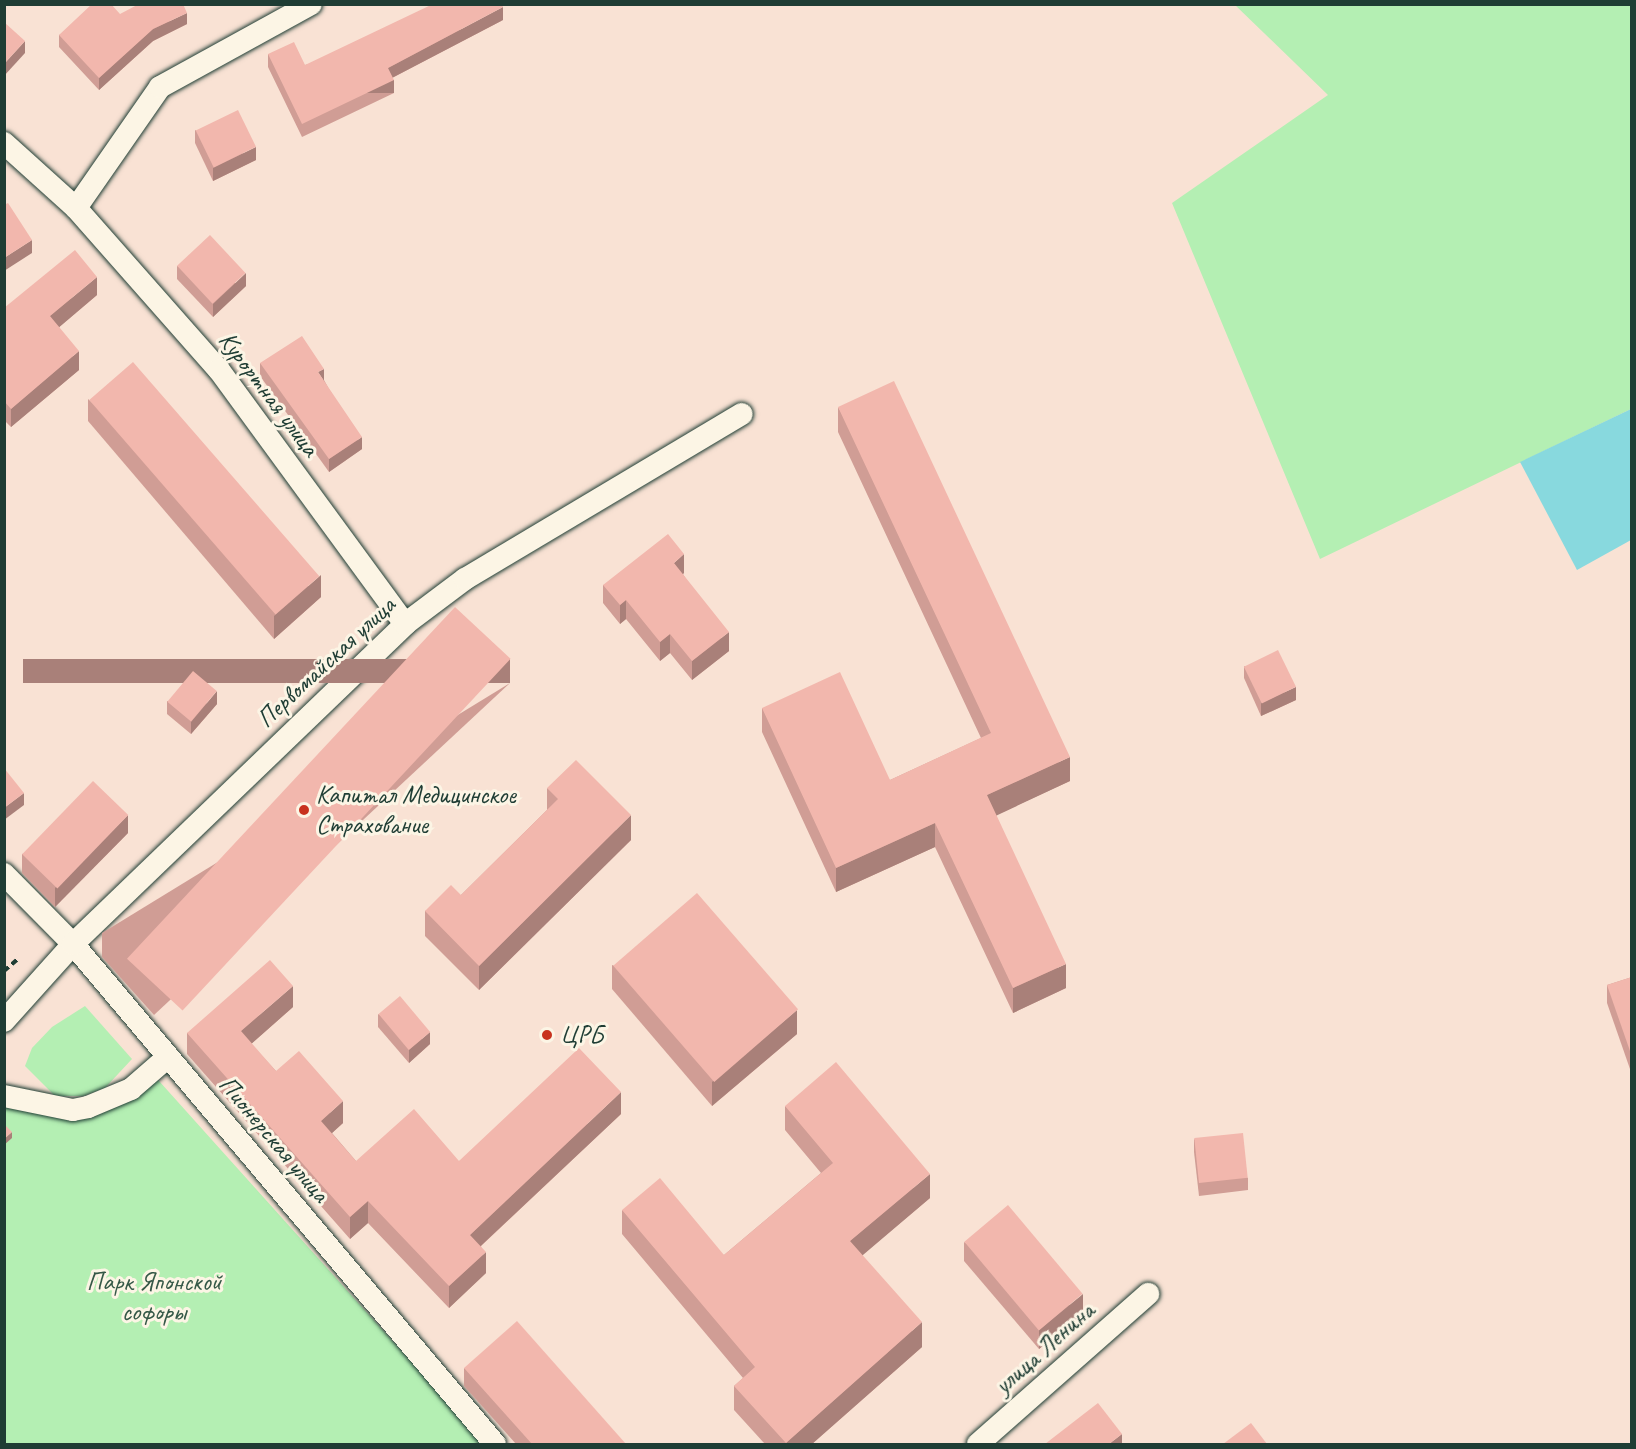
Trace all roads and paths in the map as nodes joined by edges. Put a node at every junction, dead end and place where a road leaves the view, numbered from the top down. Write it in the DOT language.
graph roads {
  1 [pos="311,4"];
  2 [pos="4,143"];
  3 [pos="76,208"];
  4 [pos="742,414"];
  5 [pos="405,624"];
  6 [pos="4,874"];
  7 [pos="73,944"];
  8 [pos="19,958"];
  9 [pos="4,971"];
  10 [pos="4,1021"];
  11 [pos="168,1057"];
  12 [pos="4,1096"];
  13 [pos="1148,1294"];
  14 [pos="495,1444"];
  15 [pos="978,1444"];
  1 -- 3 [label="street"];
  2 -- 3 [label="street, Курортная улица"];
  3 -- 5 [label="street, Курортная улица"];
  4 -- 5 [label="street, Первомайская улица"];
  5 -- 7 [label="street, Первомайская улица"];
  6 -- 7 [label="street, Пионерская улица"];
  7 -- 10 [label="street, Первомайская улица"];
  7 -- 11 [label="street, Пионерская улица"];
  8 -- 9 [label="path"];
  11 -- 12 [label="street"];
  11 -- 14 [label="street, Пионерская улица"];
  13 -- 15 [label="street, улица Ленина"];
}
